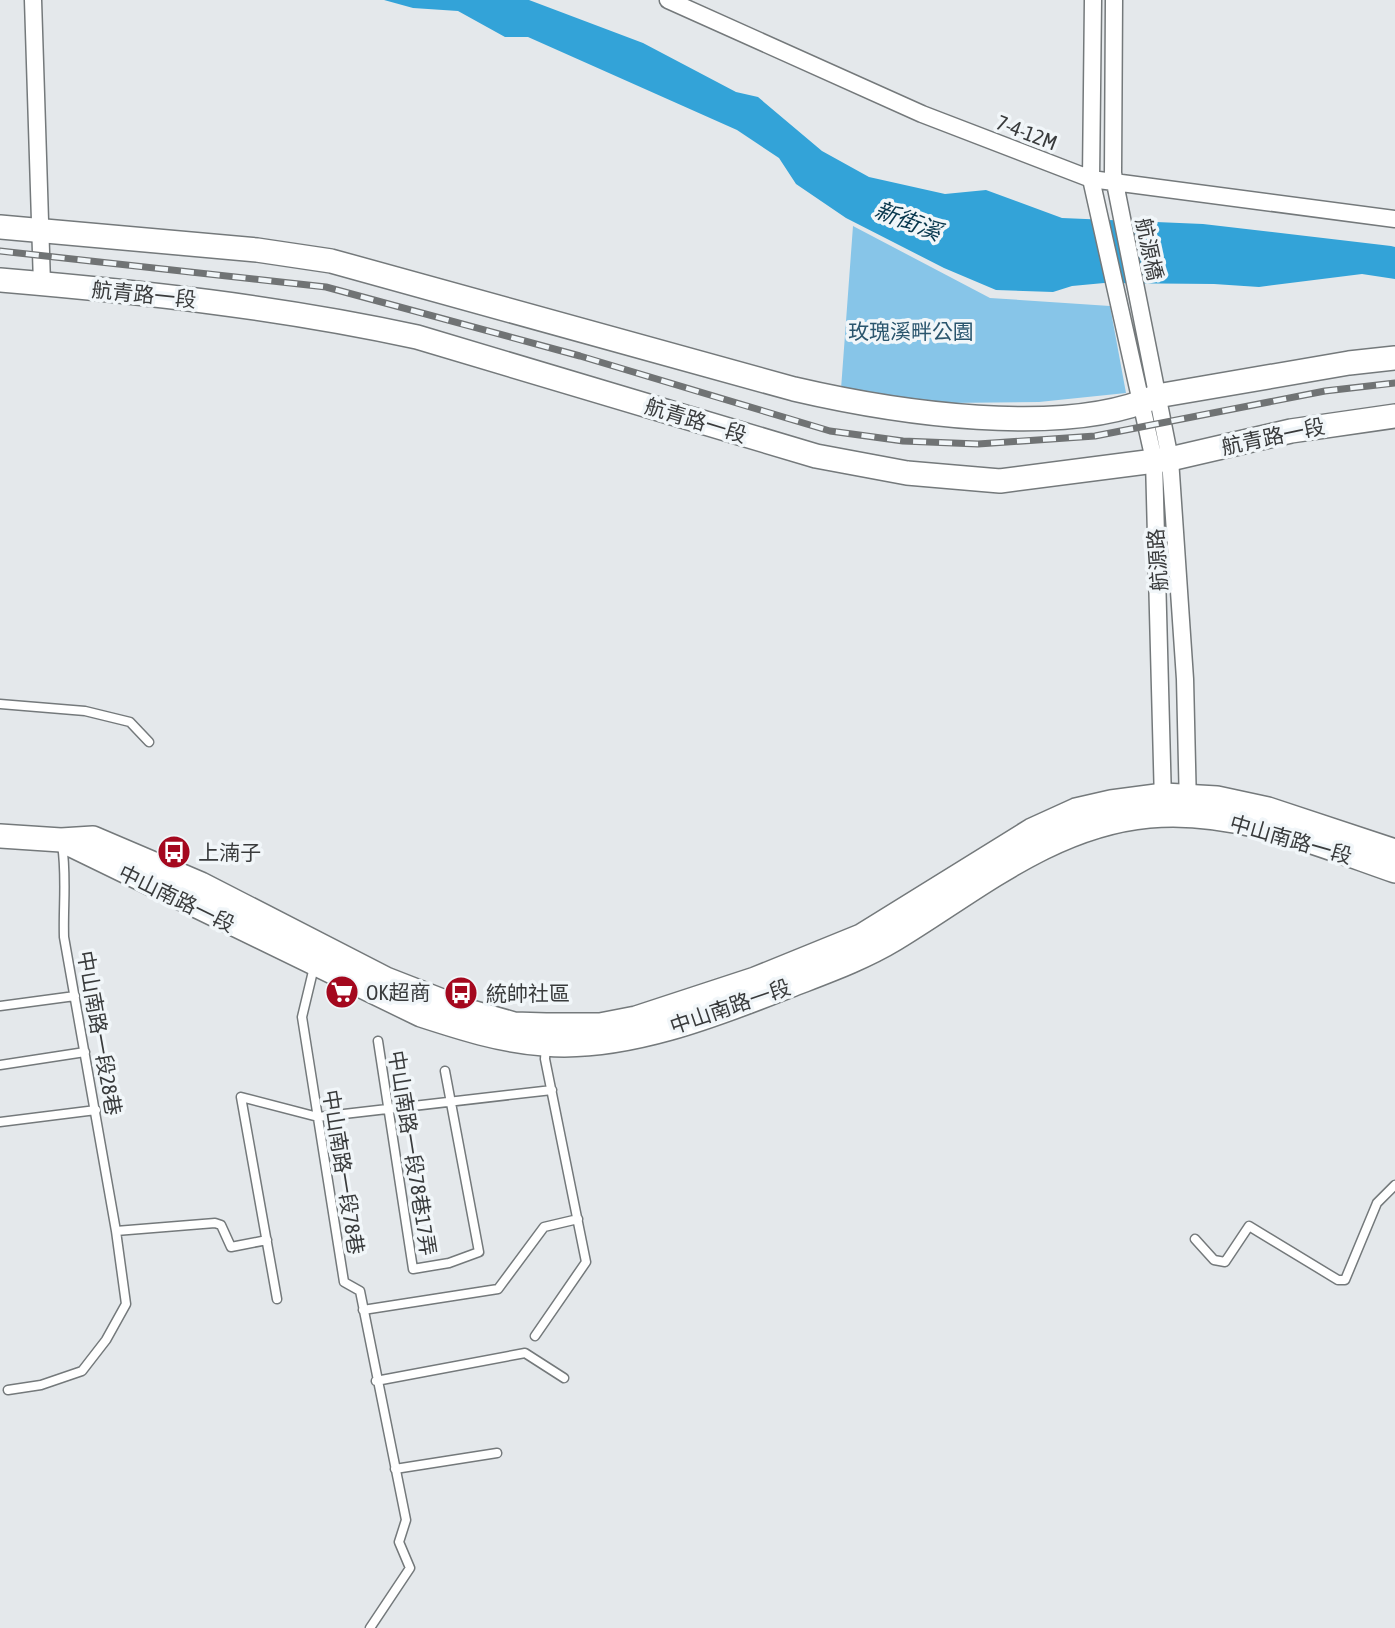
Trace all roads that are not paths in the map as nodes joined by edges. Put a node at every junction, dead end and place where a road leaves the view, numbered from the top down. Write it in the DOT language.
graph roads {
  1 [pos="33,0"];
  2 [pos="668,0"];
  3 [pos="1093,0"];
  4 [pos="1114,0"];
  5 [pos="1091,179"];
  6 [pos="1115,181"];
  7 [pos="1395,219"];
  8 [pos="0,227"];
  9 [pos="41,231"];
  10 [pos="0,280"];
  11 [pos="41,284"];
  12 [pos="1140,304"];
  13 [pos="1118,306"];
  14 [pos="1395,358"];
  15 [pos="1148,400"];
  16 [pos="1395,416"];
  17 [pos="1162,460"];
  18 [pos="0,704"];
  19 [pos="149,742"];
  20 [pos="1163,806"];
  21 [pos="1188,806"];
  22 [pos="0,836"];
  23 [pos="61,840"];
  24 [pos="1395,851"];
  25 [pos="1395,871"];
  26 [pos="318,954"];
  27 [pos="75,996"];
  28 [pos="0,1006"];
  29 [pos="546,1035"];
  30 [pos="378,1041"];
  31 [pos="85,1052"];
  32 [pos="0,1065"];
  33 [pos="445,1071"];
  34 [pos="552,1090"];
  35 [pos="450,1102"];
  36 [pos="96,1110"];
  37 [pos="388,1111"];
  38 [pos="318,1117"];
  39 [pos="0,1122"];
  40 [pos="1395,1185"];
  41 [pos="578,1219"];
  42 [pos="116,1231"];
  43 [pos="1195,1239"];
  44 [pos="267,1240"];
  45 [pos="277,1298"];
  46 [pos="363,1310"];
  47 [pos="535,1336"];
  48 [pos="565,1378"];
  49 [pos="376,1381"];
  50 [pos="8,1390"];
  51 [pos="497,1453"];
  52 [pos="395,1469"];
  53 [pos="370,1628"];
  1 -- 9 [label="street"];
  2 -- 5 [label="street, 7-4-12M"];
  3 -- 5 [label="street"];
  4 -- 6 [label="street"];
  5 -- 6 [label="street, 7-4-12M"];
  5 -- 13 [label="street, 航源橋"];
  6 -- 7 [label="street, 7-4-12M"];
  6 -- 12 [label="street, 航源橋"];
  8 -- 9 [label="street"];
  9 -- 11 [label="street"];
  9 -- 15 [label="street"];
  10 -- 11 [label="street, 航青路一段"];
  11 -- 17 [label="street, 航青路一段"];
  12 -- 15 [label="street, 航源路"];
  13 -- 15 [label="street, 航源路"];
  14 -- 15 [label="street"];
  15 -- 17 [label="street, 航源路"];
  16 -- 17 [label="street, 航青路一段"];
  17 -- 20 [label="street, 航源路"];
  17 -- 21 [label="street, 航源路"];
  18 -- 19 [label="lane"];
  20 -- 21 [label="street, 中山南路一段"];
  20 -- 29 [label="street, 中山南路一段"];
  21 -- 24 [label="street, 中山南路一段"];
  21 -- 25 [label="street, 中山南路一段"];
  22 -- 23 [label="street, 中山南路一段"];
  23 -- 26 [label="street, 中山南路一段"];
  23 -- 27 [label="lane, 中山南路一段28巷"];
  26 -- 29 [label="street, 中山南路一段"];
  26 -- 38 [label="lane, 中山南路一段78巷"];
  27 -- 28 [label="lane"];
  27 -- 31 [label="lane, 中山南路一段28巷"];
  29 -- 34 [label="lane"];
  30 -- 37 [label="lane, 中山南路一段78巷17弄"];
  31 -- 32 [label="lane"];
  31 -- 36 [label="lane, 中山南路一段28巷"];
  33 -- 35 [label="lane, 中山南路一段78巷17弄"];
  34 -- 35 [label="lane"];
  34 -- 41 [label="lane"];
  35 -- 37 [label="lane"];
  35 -- 37 [label="lane, 中山南路一段78巷17弄"];
  36 -- 39 [label="lane"];
  36 -- 42 [label="lane, 中山南路一段28巷"];
  37 -- 38 [label="lane"];
  38 -- 44 [label="lane"];
  38 -- 46 [label="lane, 中山南路一段78巷"];
  40 -- 43 [label="lane"];
  41 -- 46 [label="lane"];
  41 -- 47 [label="lane"];
  42 -- 44 [label="lane"];
  42 -- 50 [label="lane, 中山南路一段28巷"];
  44 -- 45 [label="lane"];
  46 -- 49 [label="lane, 中山南路一段78巷"];
  48 -- 49 [label="lane"];
  49 -- 52 [label="lane, 中山南路一段78巷"];
  51 -- 52 [label="lane"];
  52 -- 53 [label="lane, 中山南路一段78巷"];
}
